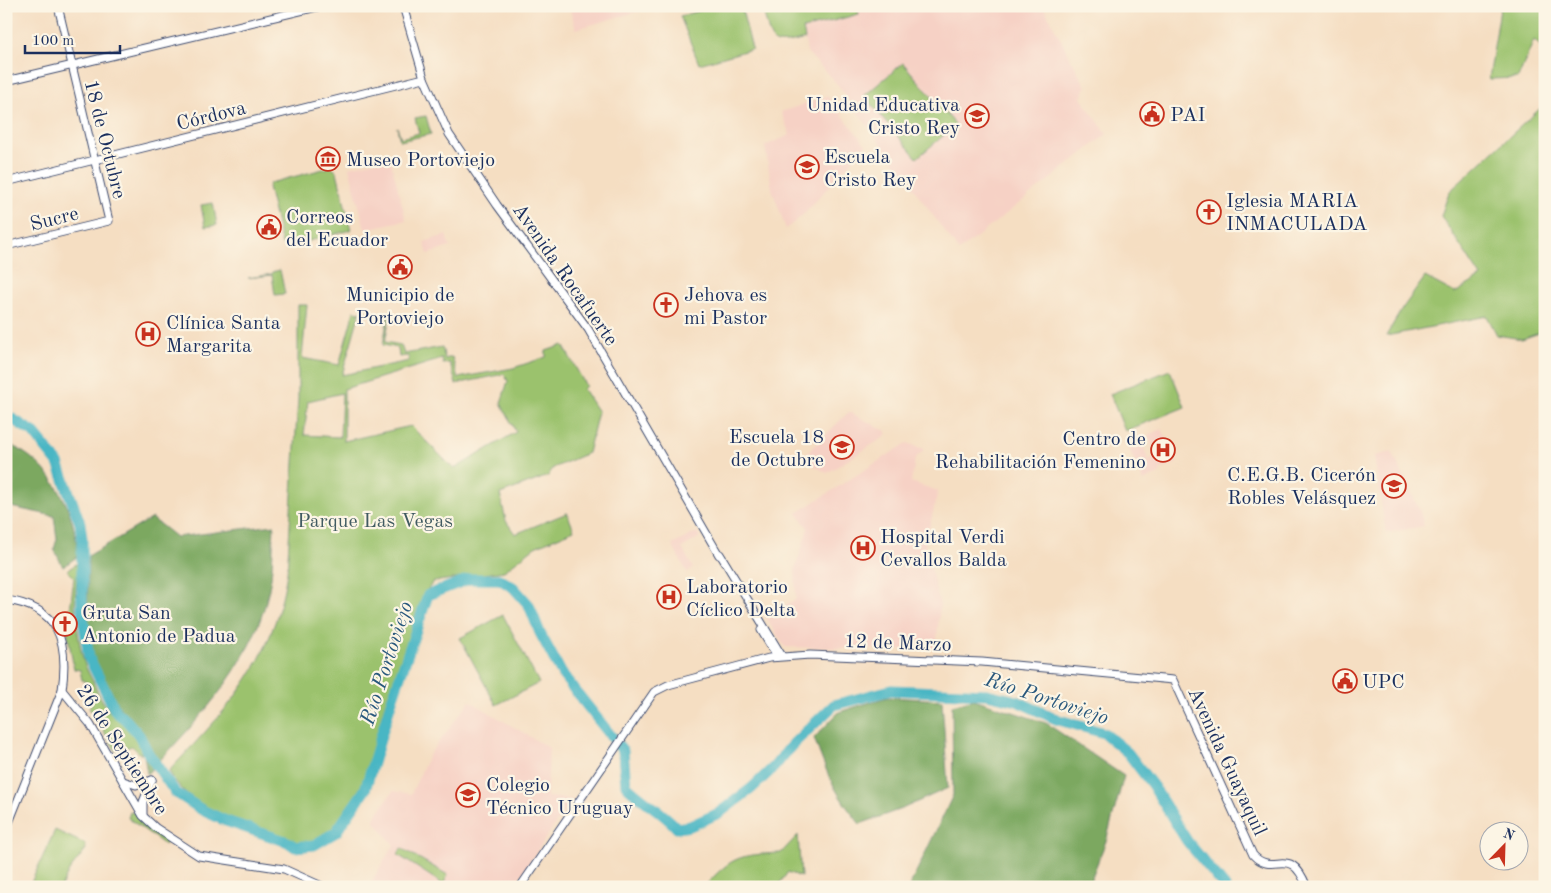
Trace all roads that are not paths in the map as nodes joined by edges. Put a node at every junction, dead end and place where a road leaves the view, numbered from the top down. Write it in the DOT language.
graph roads {
  1 [pos="58,6"];
  2 [pos="322,6"];
  3 [pos="403,6"];
  4 [pos="72,64"];
  5 [pos="424,78"];
  6 [pos="6,81"];
  7 [pos="95,160"];
  8 [pos="6,182"];
  9 [pos="109,221"];
  10 [pos="6,246"];
  11 [pos="6,600"];
  12 [pos="780,657"];
  13 [pos="1173,680"];
  14 [pos="62,690"];
  15 [pos="123,781"];
  16 [pos="142,816"];
  17 [pos="6,830"];
  18 [pos="324,887"];
  19 [pos="520,887"];
  20 [pos="1307,887"];
  1 -- 4 [label="street, 18 de Octubre"];
  2 -- 4 [label="street"];
  3 -- 5 [label="street, Avenida Rocafuerte"];
  4 -- 6 [label="street"];
  4 -- 7 [label="street, 18 de Octubre"];
  5 -- 7 [label="street, Córdova"];
  5 -- 12 [label="street, Avenida Rocafuerte"];
  7 -- 8 [label="street, Córdova"];
  7 -- 9 [label="street, 18 de Octubre"];
  9 -- 10 [label="street, Sucre"];
  11 -- 14 [label="street, 26 de Septiembre"];
  12 -- 13 [label="street, 12 de Marzo"];
  12 -- 19 [label="street, 12 de Marzo"];
  13 -- 20 [label="street, Avenida Guayaquil"];
  14 -- 15 [label="street, 26 de Septiembre"];
  14 -- 17 [label="street"];
  15 -- 16 [label="street, 26 de Septiembre"];
  15 -- 16 [label="street"];
  16 -- 18 [label="street, 26 de Septiembre"];
}
